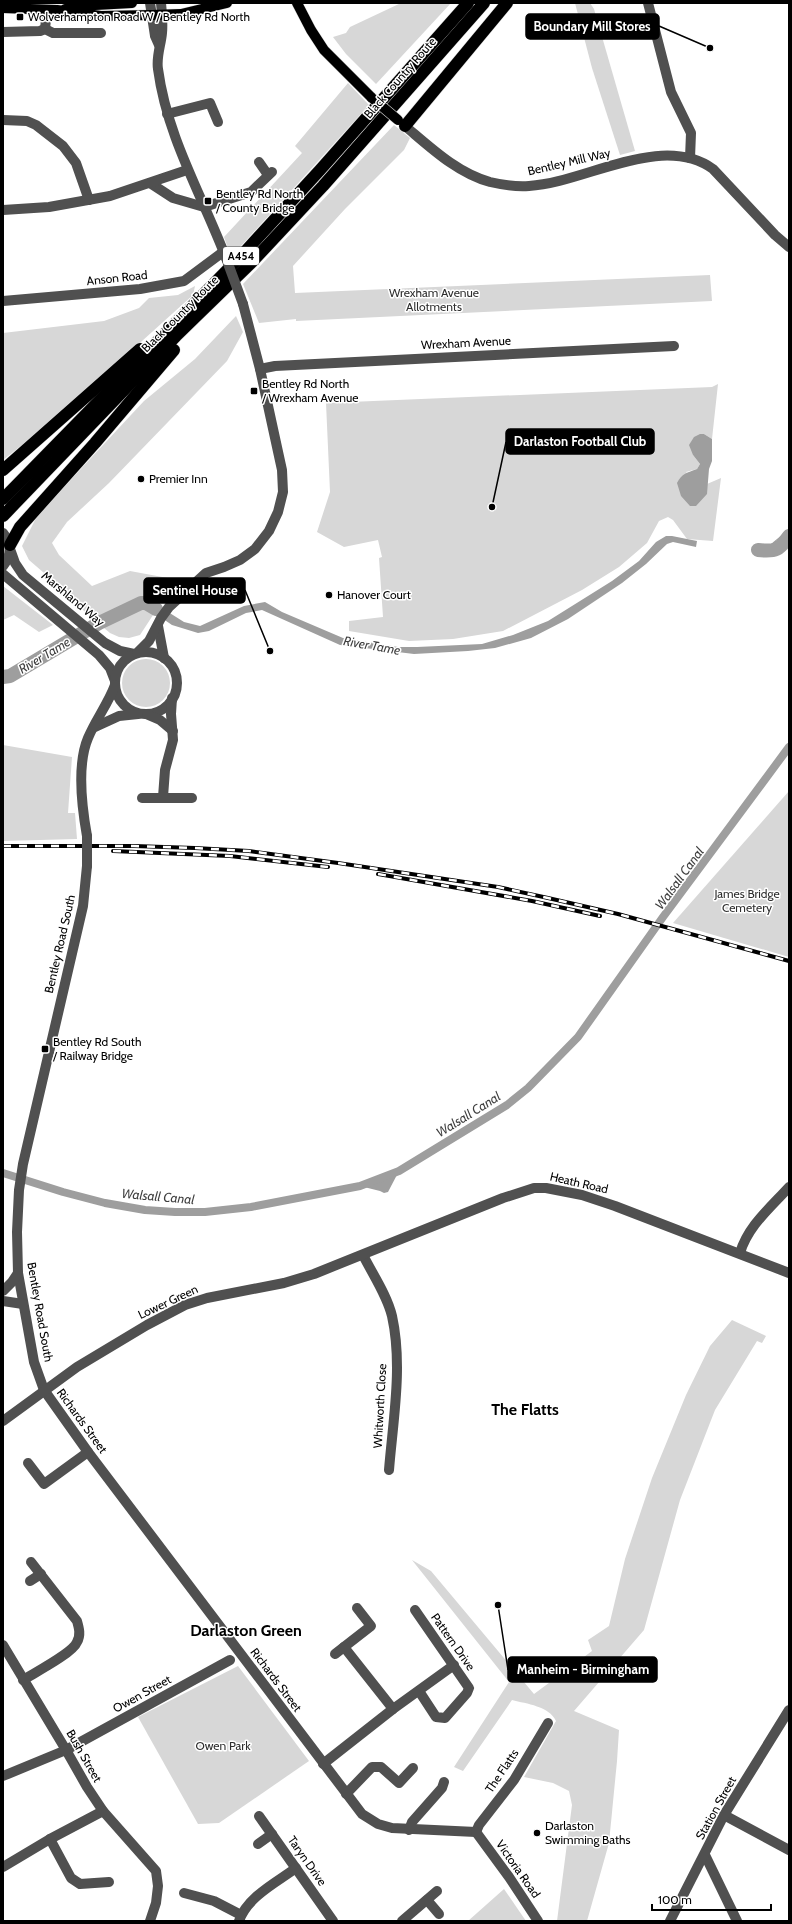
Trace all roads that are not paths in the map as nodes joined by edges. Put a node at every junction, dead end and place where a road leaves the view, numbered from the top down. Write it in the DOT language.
graph roads {
  1 [pos="132,3"];
  2 [pos="150,3"];
  3 [pos="161,3"];
  4 [pos="227,3"];
  5 [pos="297,3"];
  6 [pos="468,3"];
  7 [pos="484,3"];
  8 [pos="507,3"];
  9 [pos="648,3"];
  10 [pos="3,8"];
  11 [pos="52,10"];
  12 [pos="152,15"];
  13 [pos="162,15"];
  14 [pos="45,29"];
  15 [pos="3,32"];
  16 [pos="101,33"];
  17 [pos="159,45"];
  18 [pos="167,114"];
  19 [pos="3,120"];
  20 [pos="218,122"];
  21 [pos="402,123"];
  22 [pos="690,158"];
  23 [pos="259,162"];
  24 [pos="187,170"];
  25 [pos="150,183"];
  26 [pos="89,200"];
  27 [pos="204,208"];
  28 [pos="3,210"];
  29 [pos="789,247"];
  30 [pos="224,255"];
  31 [pos="3,301"];
  32 [pos="213,302"];
  33 [pos="182,317"];
  34 [pos="674,346"];
  35 [pos="260,369"];
  36 [pos="3,470"];
  37 [pos="3,499"];
  38 [pos="3,516"];
  39 [pos="3,533"];
  40 [pos="10,547"];
  41 [pos="3,566"];
  42 [pos="3,574"];
  43 [pos="159,624"];
  44 [pos="136,653"];
  45 [pos="164,658"];
  46 [pos="115,683"];
  47 [pos="172,698"];
  48 [pos="145,714"];
  49 [pos="93,729"];
  50 [pos="173,731"];
  51 [pos="162,797"];
  52 [pos="142,798"];
  53 [pos="192,798"];
  54 [pos="789,1187"];
  55 [pos="740,1253"];
  56 [pos="363,1255"];
  57 [pos="789,1272"];
  58 [pos="18,1273"];
  59 [pos="3,1291"];
  60 [pos="3,1301"];
  61 [pos="22,1304"];
  62 [pos="44,1390"];
  63 [pos="4,1419"];
  64 [pos="88,1452"];
  65 [pos="28,1463"];
  66 [pos="388,1470"];
  67 [pos="31,1562"];
  68 [pos="41,1574"];
  69 [pos="30,1581"];
  70 [pos="357,1608"];
  71 [pos="415,1610"];
  72 [pos="3,1645"];
  73 [pos="344,1647"];
  74 [pos="335,1654"];
  75 [pos="230,1660"];
  76 [pos="454,1665"];
  77 [pos="23,1680"];
  78 [pos="419,1691"];
  79 [pos="393,1710"];
  80 [pos="789,1710"];
  81 [pos="548,1723"];
  82 [pos="66,1750"];
  83 [pos="323,1764"];
  84 [pos="413,1768"];
  85 [pos="3,1776"];
  86 [pos="444,1782"];
  87 [pos="346,1794"];
  88 [pos="103,1811"];
  89 [pos="724,1815"];
  90 [pos="259,1816"];
  91 [pos="409,1830"];
  92 [pos="476,1832"];
  93 [pos="272,1834"];
  94 [pos="50,1839"];
  95 [pos="258,1844"];
  96 [pos="789,1850"];
  97 [pos="705,1855"];
  98 [pos="3,1867"];
  99 [pos="296,1868"];
  100 [pos="109,1882"];
  101 [pos="437,1891"];
  102 [pos="184,1893"];
  103 [pos="427,1900"];
  104 [pos="439,1914"];
  105 [pos="240,1918"];
  106 [pos="150,1921"];
  107 [pos="333,1921"];
  108 [pos="402,1921"];
  109 [pos="538,1921"];
  110 [pos="670,1921"];
  111 [pos="737,1921"];
  1 -- 11 [label="main road"];
  2 -- 12 [label="street"];
  3 -- 13 [label="street"];
  4 -- 13 [label="main road"];
  5 -- 21 [label="main road, Bentley Mill Way, bridge"];
  6 -- 33 [label="highway, Black Country Route / A454"];
  7 -- 32 [label="highway, Black Country Route / A454"];
  8 -- 21 [label="highway"];
  9 -- 22 [label="street"];
  10 -- 11 [label="main road"];
  11 -- 12 [label="main road"];
  11 -- 14 [label="street"];
  12 -- 13 [label="main road"];
  12 -- 17 [label="street"];
  13 -- 17 [label="street"];
  14 -- 15 [label="street"];
  14 -- 16 [label="street"];
  17 -- 18 [label="street"];
  18 -- 20 [label="street"];
  18 -- 24 [label="street"];
  19 -- 26 [label="street"];
  21 -- 22 [label="street, Bentley Mill Way"];
  22 -- 29 [label="street, Bentley Mill Way"];
  23 -- 27 [label="street"];
  24 -- 25 [label="street"];
  24 -- 27 [label="street"];
  25 -- 26 [label="street"];
  25 -- 27 [label="street"];
  26 -- 28 [label="street"];
  27 -- 30 [label="street"];
  30 -- 31 [label="street, Anson Road"];
  30 -- 35 [label="street, bridge"];
  32 -- 38 [label="highway, Black Country Route / A454"];
  32 -- 40 [label="highway"];
  33 -- 36 [label="highway"];
  33 -- 37 [label="highway, Black Country Route / A454"];
  34 -- 35 [label="street, Wrexham Avenue"];
  35 -- 43 [label="street"];
  39 -- 40 [label="street, Marshland Way"];
  40 -- 41 [label="street"];
  40 -- 44 [label="street, Marshland Way"];
  42 -- 46 [label="street, Marshland Way"];
  43 -- 44 [label="street"];
  43 -- 45 [label="street"];
  44 -- 45 [label="street"];
  44 -- 46 [label="street"];
  45 -- 47 [label="street"];
  46 -- 48 [label="street"];
  46 -- 49 [label="street, Bentley Road South"];
  47 -- 48 [label="street"];
  47 -- 50 [label="street"];
  48 -- 49 [label="street"];
  48 -- 50 [label="street"];
  49 -- 58 [label="street, Bentley Road South, bridge"];
  50 -- 51 [label="street"];
  51 -- 52 [label="street"];
  51 -- 53 [label="street"];
  54 -- 55 [label="street"];
  55 -- 56 [label="street, Heath Road"];
  55 -- 57 [label="street, Heath Road"];
  56 -- 62 [label="street, Lower Green"];
  56 -- 66 [label="street, Whitworth Close"];
  58 -- 59 [label="street"];
  58 -- 61 [label="street, Bentley Road South"];
  60 -- 61 [label="street"];
  61 -- 62 [label="street, Bentley Road South"];
  62 -- 63 [label="street, Lower Green"];
  62 -- 64 [label="street, Richards Street"];
  64 -- 65 [label="street"];
  64 -- 83 [label="street, Richards Street"];
  67 -- 68 [label="street"];
  68 -- 69 [label="street"];
  68 -- 77 [label="street"];
  70 -- 73 [label="street"];
  71 -- 76 [label="street, Pattern Drive"];
  72 -- 77 [label="street, Bush Street"];
  73 -- 74 [label="street"];
  73 -- 79 [label="street"];
  75 -- 82 [label="street, Owen Street"];
  76 -- 78 [label="street"];
  76 -- 78 [label="street, Pattern Drive"];
  77 -- 82 [label="street, Bush Street"];
  78 -- 79 [label="street"];
  79 -- 83 [label="street"];
  80 -- 89 [label="street, Station Street"];
  81 -- 92 [label="street, The Flatts"];
  82 -- 85 [label="street, Owen Street"];
  82 -- 88 [label="street, Bush Street"];
  83 -- 87 [label="street, Richards Street"];
  84 -- 87 [label="street"];
  86 -- 91 [label="street"];
  87 -- 91 [label="street, Richards Street"];
  88 -- 94 [label="street"];
  88 -- 106 [label="street, Bush Street"];
  89 -- 96 [label="street"];
  89 -- 97 [label="street, Station Street"];
  90 -- 93 [label="street, Taryn Drive"];
  91 -- 92 [label="street, Richards Street"];
  92 -- 109 [label="street, Victoria Road"];
  93 -- 95 [label="street"];
  93 -- 99 [label="street, Taryn Drive"];
  94 -- 98 [label="street"];
  94 -- 100 [label="street"];
  97 -- 110 [label="street, Station Street"];
  97 -- 111 [label="street"];
  99 -- 105 [label="street"];
  99 -- 107 [label="street, Taryn Drive"];
  101 -- 103 [label="street"];
  102 -- 105 [label="street"];
  103 -- 104 [label="street"];
  103 -- 108 [label="street"];
}
